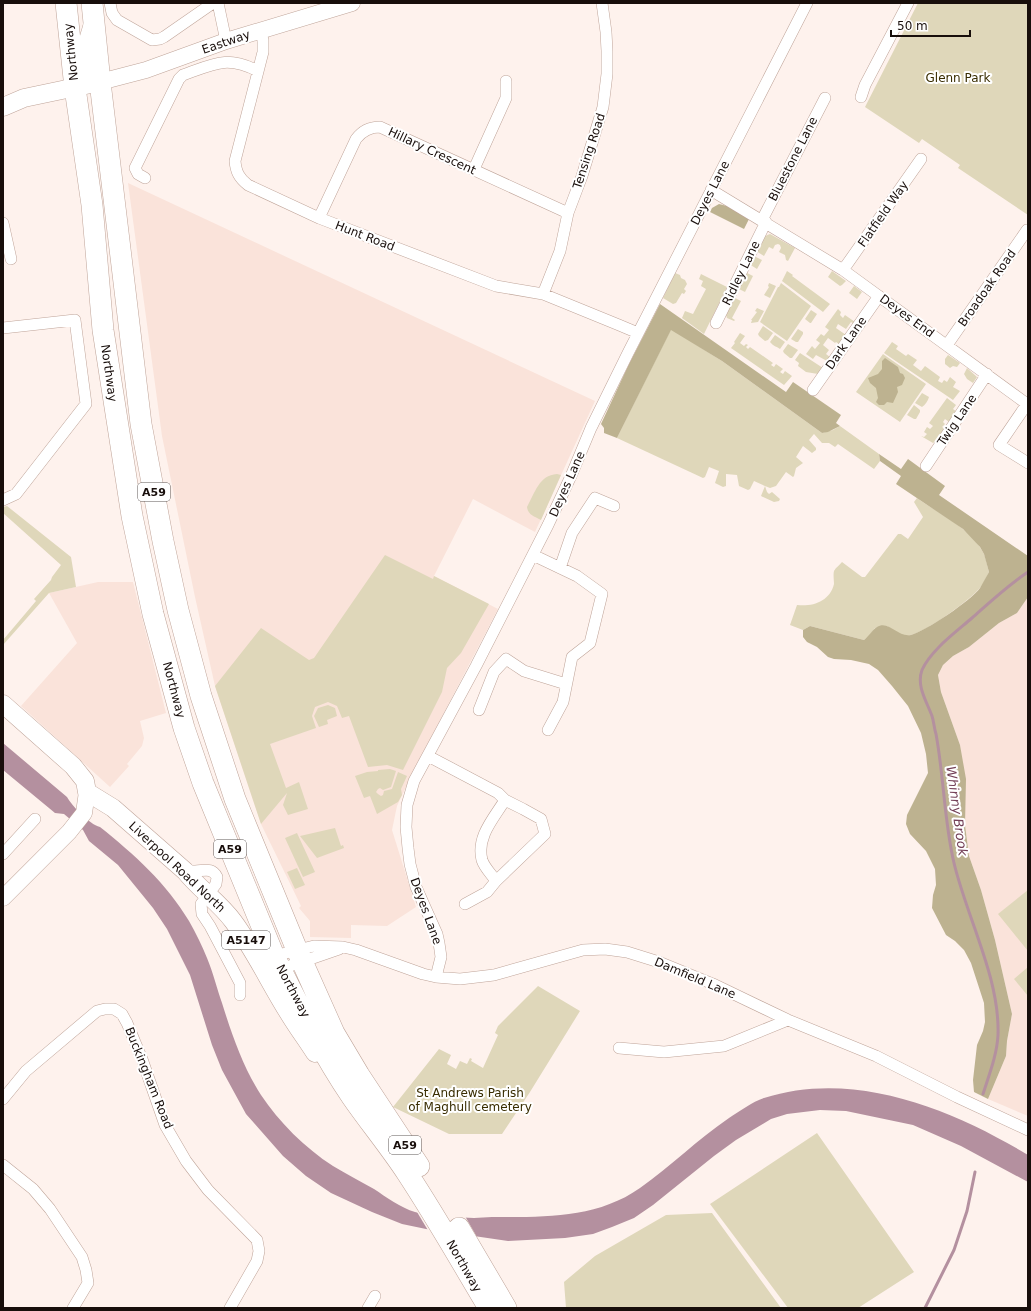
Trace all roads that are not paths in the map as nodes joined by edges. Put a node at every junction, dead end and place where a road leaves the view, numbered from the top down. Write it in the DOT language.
graph roads {
  1 [pos="66,3"];
  2 [pos="110,3"];
  3 [pos="213,3"];
  4 [pos="218,3"];
  5 [pos="352,3"];
  6 [pos="602,3"];
  7 [pos="807,3"];
  8 [pos="908,3"];
  9 [pos="93,12"];
  10 [pos="260,31"];
  11 [pos="226,41"];
  12 [pos="258,71"];
  13 [pos="506,81"];
  14 [pos="100,82"];
  15 [pos="75,88"];
  16 [pos="862,97"];
  17 [pos="824,98"];
  18 [pos="3,107"];
  19 [pos="922,159"];
  20 [pos="474,170"];
  21 [pos="145,178"];
  22 [pos="711,190"];
  23 [pos="568,213"];
  24 [pos="319,218"];
  25 [pos="764,221"];
  26 [pos="3,223"];
  27 [pos="1027,230"];
  28 [pos="11,259"];
  29 [pos="844,270"];
  30 [pos="543,294"];
  31 [pos="879,296"];
  32 [pos="716,323"];
  33 [pos="3,328"];
  34 [pos="638,333"];
  35 [pos="947,345"];
  36 [pos="987,374"];
  37 [pos="813,390"];
  38 [pos="1028,403"];
  39 [pos="1028,463"];
  40 [pos="926,466"];
  41 [pos="3,500"];
  42 [pos="614,506"];
  43 [pos="533,555"];
  44 [pos="560,568"];
  45 [pos="566,684"];
  46 [pos="3,704"];
  47 [pos="479,710"];
  48 [pos="548,730"];
  49 [pos="428,756"];
  50 [pos="87,792"];
  51 [pos="505,800"];
  52 [pos="35,819"];
  53 [pos="3,854"];
  54 [pos="496,881"];
  55 [pos="207,895"];
  56 [pos="3,898"];
  57 [pos="466,904"];
  58 [pos="289,960"];
  59 [pos="436,977"];
  60 [pos="240,994"];
  61 [pos="788,1020"];
  62 [pos="619,1048"];
  63 [pos="352,1096"];
  64 [pos="3,1099"];
  65 [pos="1028,1130"];
  66 [pos="3,1165"];
  67 [pos="442,1214"];
  68 [pos="460,1244"];
  69 [pos="375,1296"];
  70 [pos="73,1308"];
  71 [pos="230,1308"];
  72 [pos="368,1308"];
  73 [pos="488,1308"];
  74 [pos="506,1308"];
  1 -- 15 [label="highway, Northway / A59"];
  2 -- 3 [label="street"];
  4 -- 11 [label="street"];
  5 -- 10 [label="street, Eastway"];
  6 -- 23 [label="street, Tensing Road"];
  7 -- 22 [label="street, Deyes Lane"];
  8 -- 16 [label="street"];
  9 -- 14 [label="highway, Northway / A59"];
  9 -- 15 [label="main road"];
  10 -- 11 [label="street, Eastway"];
  10 -- 12 [label="street, Hunt Road"];
  11 -- 14 [label="street, Eastway"];
  12 -- 21 [label="street"];
  12 -- 24 [label="street, Hunt Road"];
  13 -- 20 [label="street"];
  14 -- 15 [label="main road"];
  14 -- 58 [label="highway, Northway / A59"];
  15 -- 18 [label="main road"];
  15 -- 58 [label="highway, Northway / A59"];
  17 -- 25 [label="street, Bluestone Lane"];
  19 -- 29 [label="street, Flatfield Way"];
  20 -- 23 [label="street, Hillary Crescent"];
  20 -- 24 [label="street, Hillary Crescent"];
  22 -- 25 [label="street, Deyes End"];
  22 -- 34 [label="street, Deyes Lane"];
  23 -- 30 [label="street, Tensing Road"];
  24 -- 30 [label="street, Hunt Road"];
  25 -- 29 [label="street, Deyes End"];
  25 -- 32 [label="street, Ridley Lane"];
  26 -- 28 [label="street"];
  27 -- 35 [label="street, Broadoak Road"];
  29 -- 31 [label="street, Deyes End"];
  30 -- 34 [label="street, Hunt Road"];
  31 -- 35 [label="street, Deyes End"];
  31 -- 37 [label="street, Dark Lane"];
  33 -- 41 [label="street"];
  34 -- 43 [label="street, Deyes Lane"];
  35 -- 36 [label="street, Deyes End"];
  36 -- 38 [label="street, Deyes End"];
  36 -- 40 [label="street, Twig Lane"];
  38 -- 39 [label="street, Deyes End"];
  42 -- 44 [label="street"];
  43 -- 44 [label="street"];
  43 -- 49 [label="street, Deyes Lane"];
  44 -- 45 [label="street"];
  45 -- 47 [label="street"];
  45 -- 48 [label="street"];
  46 -- 50 [label="main road"];
  49 -- 51 [label="street"];
  49 -- 59 [label="street, Deyes Lane"];
  50 -- 55 [label="main road, Liverpool Road North / A5147"];
  50 -- 56 [label="street"];
  51 -- 54 [label="street"];
  51 -- 54 [label="street"];
  52 -- 53 [label="street"];
  54 -- 57 [label="street"];
  55 -- 60 [label="street"];
  55 -- 63 [label="main road, Liverpool Road North / A5147"];
  58 -- 59 [label="street, Damfield Lane"];
  58 -- 63 [label="highway, Northway / A59"];
  58 -- 67 [label="highway, Northway / A59"];
  59 -- 61 [label="street, Damfield Lane"];
  61 -- 62 [label="street"];
  61 -- 65 [label="street, Damfield Lane"];
  63 -- 67 [label="highway, Northway / A59"];
  64 -- 71 [label="street, Buckingham Road"];
  66 -- 70 [label="street"];
  67 -- 68 [label="highway, Northway / A59"];
  68 -- 73 [label="highway, Northway / A59"];
  68 -- 74 [label="highway, Northway / A59"];
  69 -- 72 [label="street"];
}
